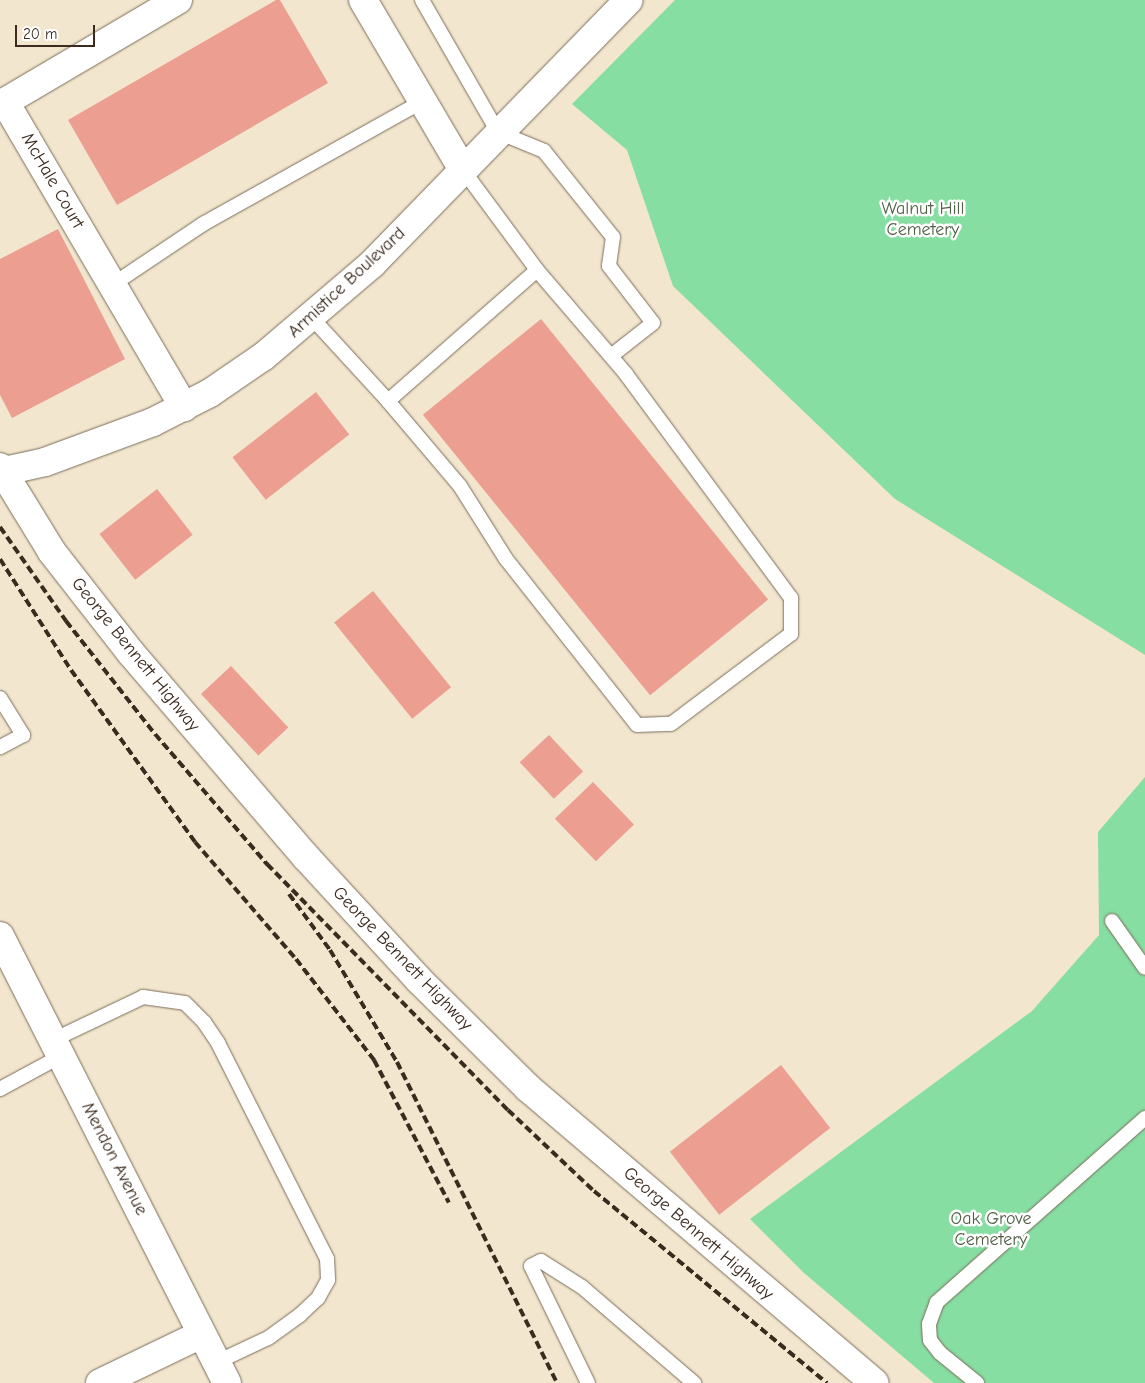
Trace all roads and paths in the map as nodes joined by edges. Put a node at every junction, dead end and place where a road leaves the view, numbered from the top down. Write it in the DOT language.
graph roads {
  1 [pos="178,0"];
  2 [pos="363,0"];
  3 [pos="422,0"];
  4 [pos="628,0"];
  5 [pos="423,101"];
  6 [pos="498,132"];
  7 [pos="463,170"];
  8 [pos="537,270"];
  9 [pos="112,285"];
  10 [pos="312,318"];
  11 [pos="611,356"];
  12 [pos="388,401"];
  13 [pos="184,407"];
  14 [pos="1,470"];
  15 [pos="0,698"];
  16 [pos="0,747"];
  17 [pos="1112,921"];
  18 [pos="0,936"];
  19 [pos="1145,968"];
  20 [pos="57,1048"];
  21 [pos="0,1089"];
  22 [pos="1145,1118"];
  23 [pos="202,1334"];
  24 [pos="222,1373"];
  25 [pos="100,1383"];
  26 [pos="588,1383"];
  27 [pos="694,1383"];
  28 [pos="875,1383"];
  29 [pos="977,1383"];
  1 -- 9 [label="main road, McHale Court"];
  2 -- 5 [label="main road"];
  3 -- 6 [label="lane"];
  4 -- 6 [label="main road, Armistice Boulevard"];
  5 -- 7 [label="main road"];
  5 -- 9 [label="lane"];
  6 -- 7 [label="main road, Armistice Boulevard"];
  6 -- 11 [label="lane"];
  7 -- 8 [label="lane"];
  7 -- 10 [label="main road, Armistice Boulevard"];
  8 -- 11 [label="lane"];
  8 -- 12 [label="lane"];
  9 -- 13 [label="main road, McHale Court"];
  10 -- 12 [label="lane"];
  10 -- 13 [label="main road, Armistice Boulevard"];
  11 -- 12 [label="lane"];
  13 -- 14 [label="main road, Armistice Boulevard"];
  14 -- 28 [label="main road, George Bennett Highway"];
  15 -- 16 [label="lane"];
  17 -- 19 [label="lane"];
  18 -- 20 [label="main road, Mendon Avenue"];
  20 -- 21 [label="lane"];
  20 -- 23 [label="main road, Mendon Avenue"];
  20 -- 24 [label="lane"];
  22 -- 29 [label="lane"];
  23 -- 24 [label="main road, Mendon Avenue"];
  23 -- 25 [label="main road"];
  26 -- 27 [label="lane"];
}
